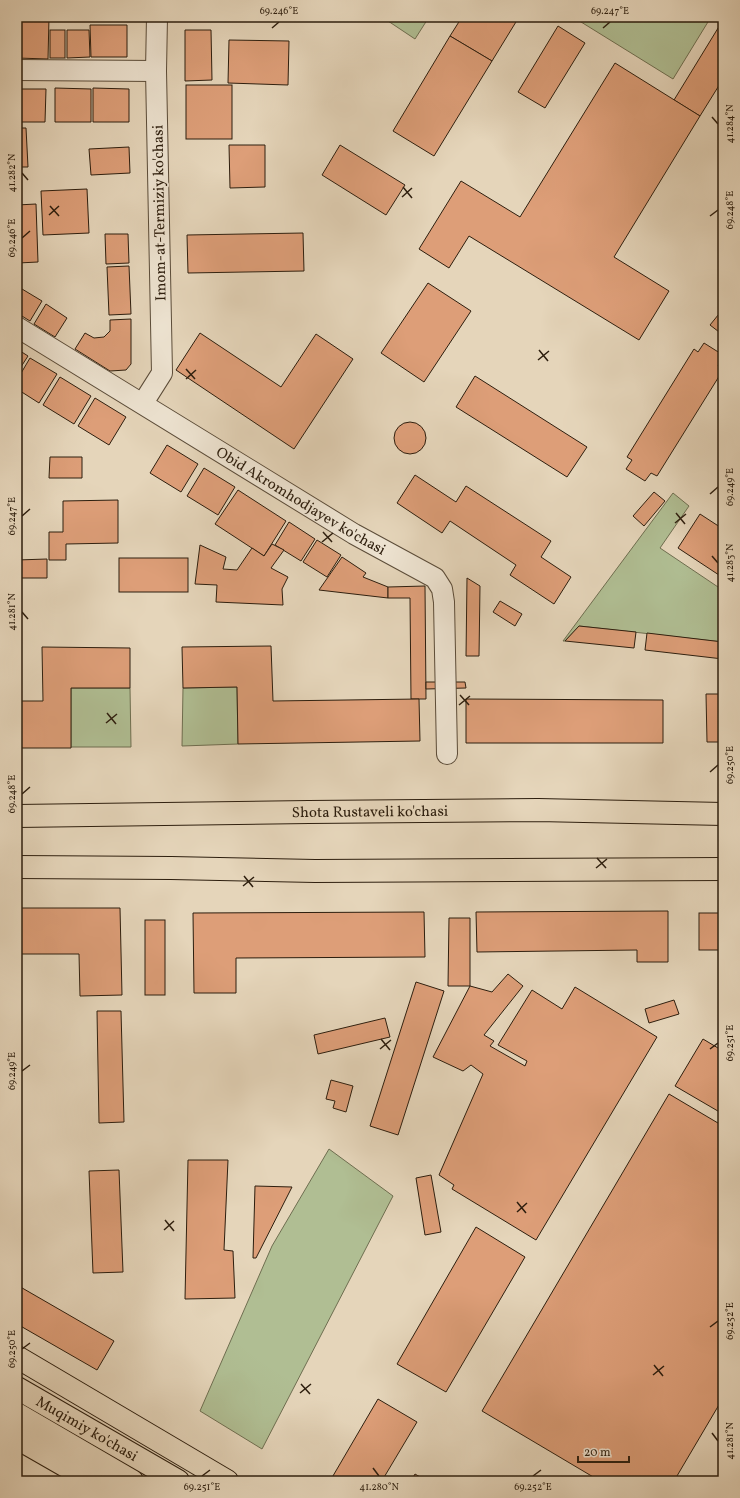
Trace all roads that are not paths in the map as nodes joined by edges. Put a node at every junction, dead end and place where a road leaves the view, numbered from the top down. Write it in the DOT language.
graph roads {
  1 [pos="157,17"];
  2 [pos="17,70"];
  3 [pos="156,71"];
  4 [pos="17,327"];
  5 [pos="143,403"];
  6 [pos="448,754"];
  7 [pos="723,814"];
  8 [pos="17,816"];
  9 [pos="17,867"];
  10 [pos="723,869"];
  11 [pos="17,1357"];
  12 [pos="17,1388"];
  13 [pos="17,1414"];
  14 [pos="17,1438"];
  15 [pos="92,1481"];
  16 [pos="132,1481"];
  17 [pos="178,1481"];
  18 [pos="227,1481"];
  1 -- 3 [label="street, Imom-at-Termiziy ko'chasi"];
  2 -- 3 [label="street"];
  3 -- 5 [label="street, Imom-at-Termiziy ko'chasi"];
  4 -- 5 [label="street, Obid Akromhodjayev ko'chasi"];
  5 -- 6 [label="street, Obid Akromhodjayev ko'chasi"];
  7 -- 8 [label="main road, Shota Rustaveli ko'chasi"];
  9 -- 10 [label="main road"];
  11 -- 18 [label="main road"];
  12 -- 17 [label="main road, Muqimiy ko'chasi"];
  13 -- 16 [label="main road, Muqimiy ko'chasi"];
  14 -- 15 [label="main road"];
}
